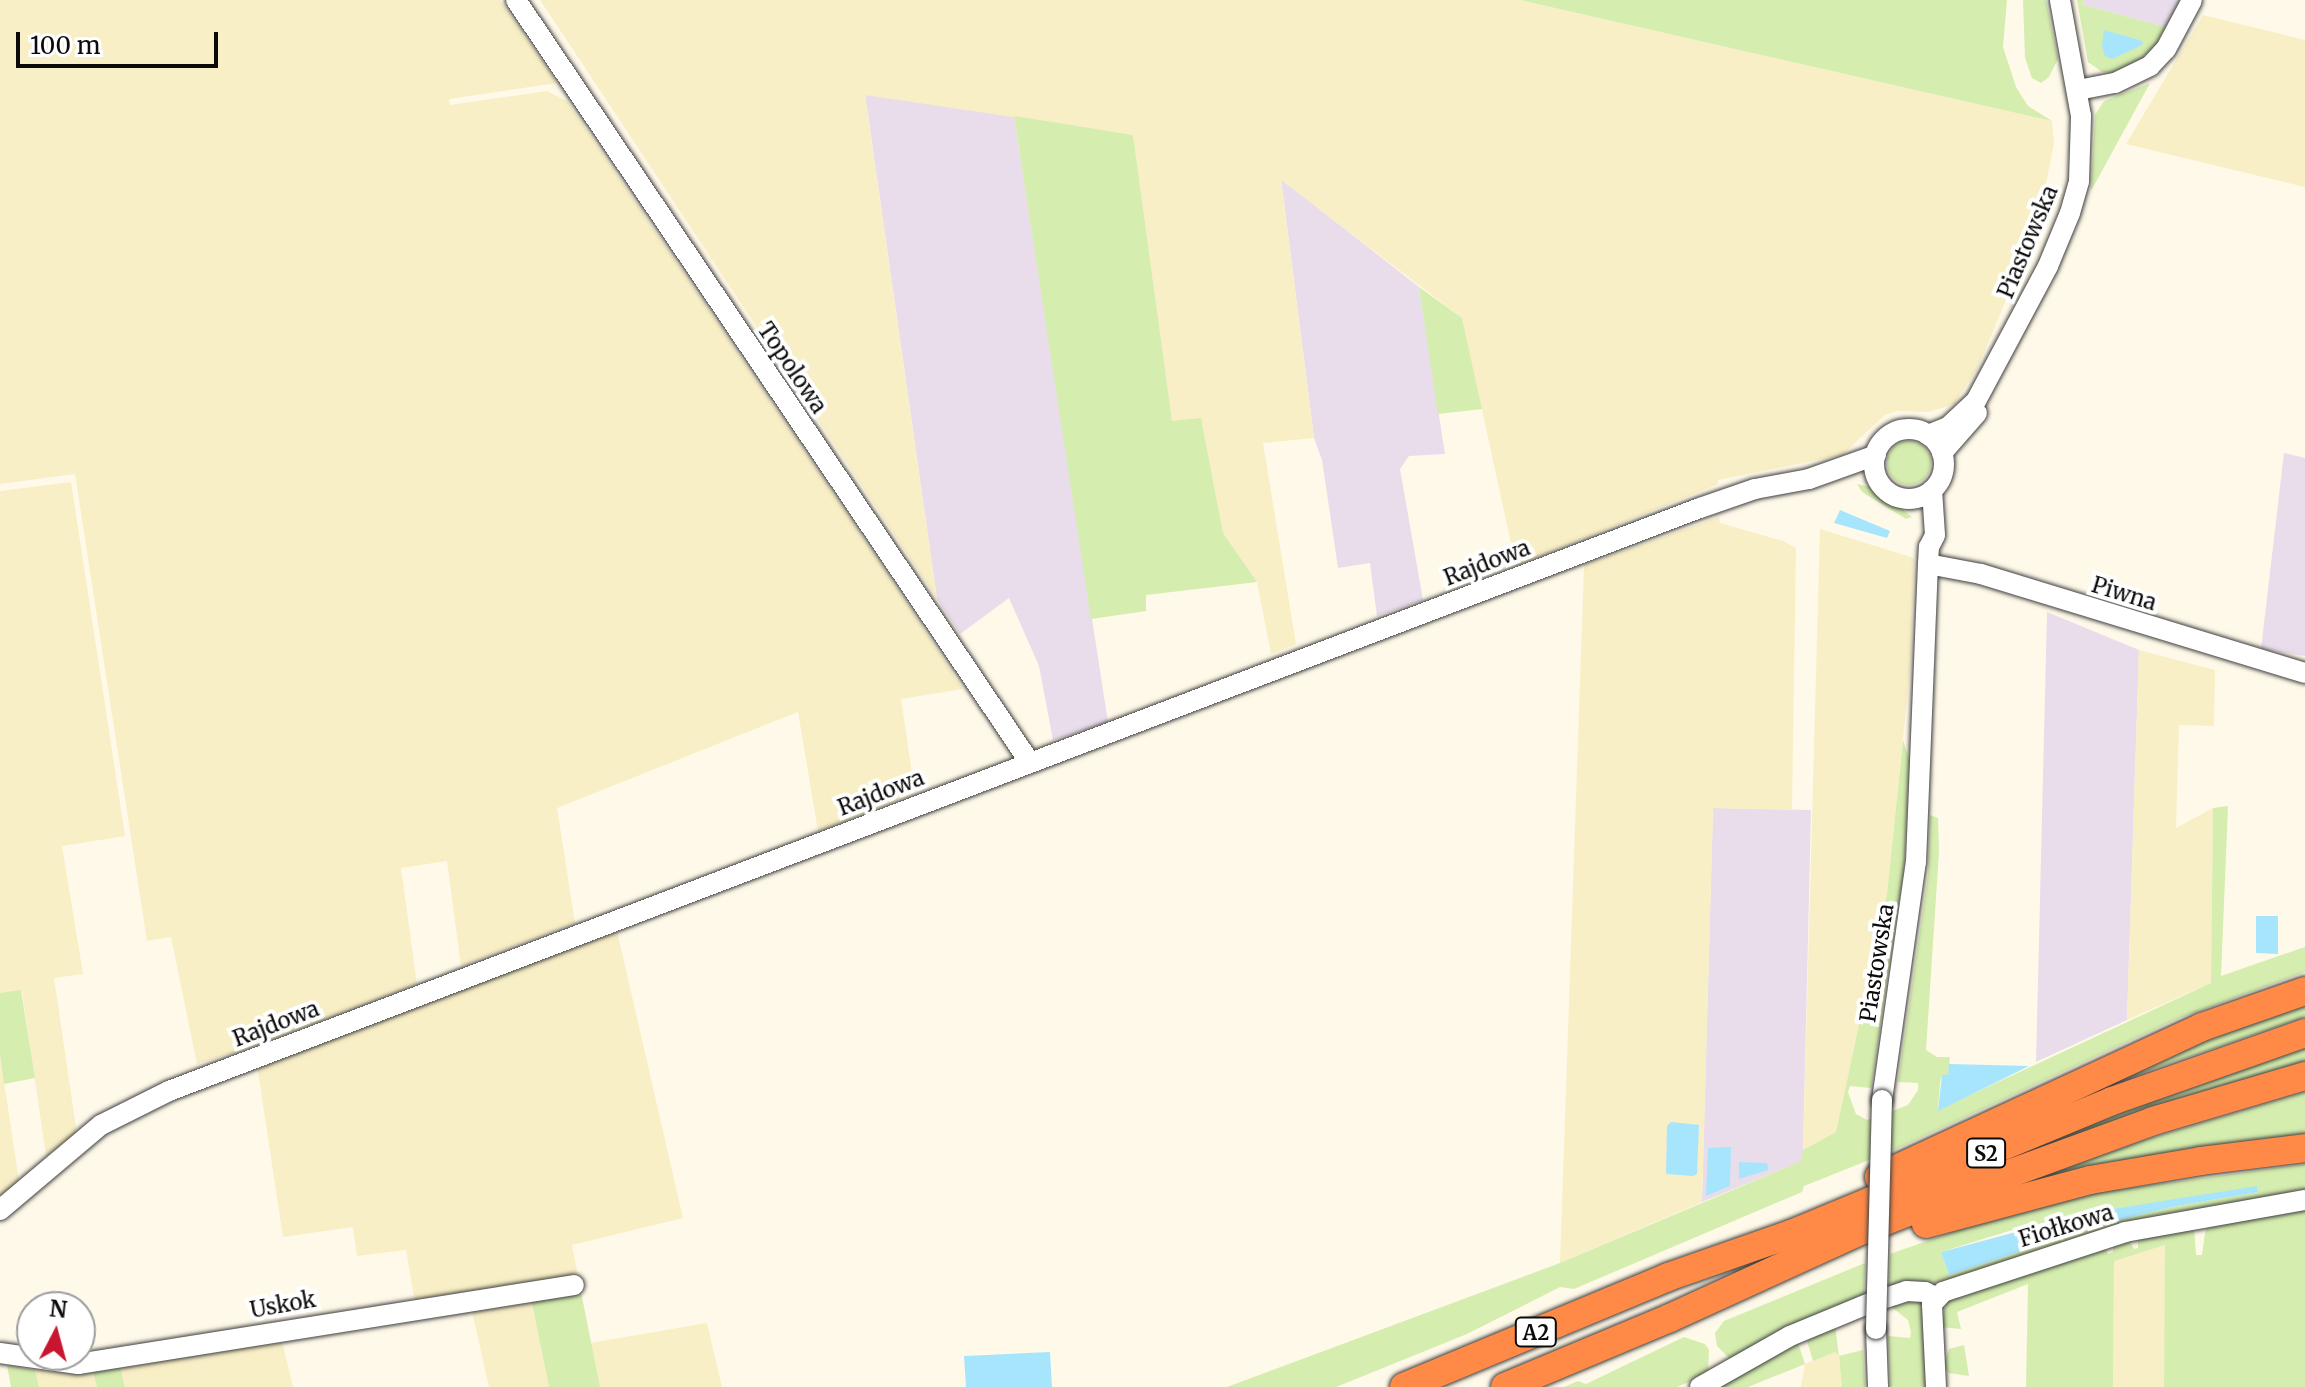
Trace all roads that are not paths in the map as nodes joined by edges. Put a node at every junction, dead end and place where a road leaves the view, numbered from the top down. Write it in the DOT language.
graph roads {
  1 [pos="516,0"];
  2 [pos="2060,0"];
  3 [pos="2192,0"];
  4 [pos="2078,90"];
  5 [pos="1976,401"];
  6 [pos="1928,435"];
  7 [pos="1942,453"];
  8 [pos="1876,455"];
  9 [pos="1809,479"];
  10 [pos="1878,480"];
  11 [pos="1932,490"];
  12 [pos="1909,499"];
  13 [pos="1928,555"];
  14 [pos="2305,673"];
  15 [pos="1029,761"];
  16 [pos="2305,991"];
  17 [pos="2305,1033"];
  18 [pos="2305,1076"];
  19 [pos="2305,1148"];
  20 [pos="2305,1200"];
  21 [pos="0,1210"];
  22 [pos="1668,1277"];
  23 [pos="574,1285"];
  24 [pos="1935,1297"];
  25 [pos="1670,1318"];
  26 [pos="0,1353"];
  27 [pos="1404,1387"];
  28 [pos="1505,1387"];
  29 [pos="1700,1387"];
  30 [pos="1878,1387"];
  31 [pos="1936,1387"];
  1 -- 15 [label="street, Topolowa"];
  2 -- 4 [label="street, Piastowska"];
  3 -- 4 [label="street"];
  4 -- 5 [label="street, Piastowska"];
  5 -- 6 [label="street, Piastowska"];
  5 -- 7 [label="street, Piastowska"];
  6 -- 7 [label="street"];
  6 -- 8 [label="street"];
  7 -- 11 [label="street"];
  8 -- 9 [label="street, Rajdowa"];
  8 -- 10 [label="street"];
  9 -- 10 [label="street, Rajdowa"];
  9 -- 15 [label="street, Rajdowa"];
  10 -- 12 [label="street"];
  11 -- 12 [label="street"];
  11 -- 13 [label="street, Piastowska"];
  12 -- 13 [label="street, Piastowska"];
  13 -- 14 [label="street, Piwna"];
  13 -- 30 [label="street, Piastowska, bridge"];
  15 -- 21 [label="street, Rajdowa"];
  16 -- 22 [label="highway"];
  17 -- 22 [label="highway, S2"];
  18 -- 25 [label="highway, S2"];
  19 -- 25 [label="highway"];
  20 -- 24 [label="street, Fiołkowa"];
  22 -- 27 [label="highway, A2"];
  23 -- 26 [label="street, Uskok"];
  24 -- 29 [label="street"];
  24 -- 31 [label="street"];
  25 -- 28 [label="highway, S2"];
}
